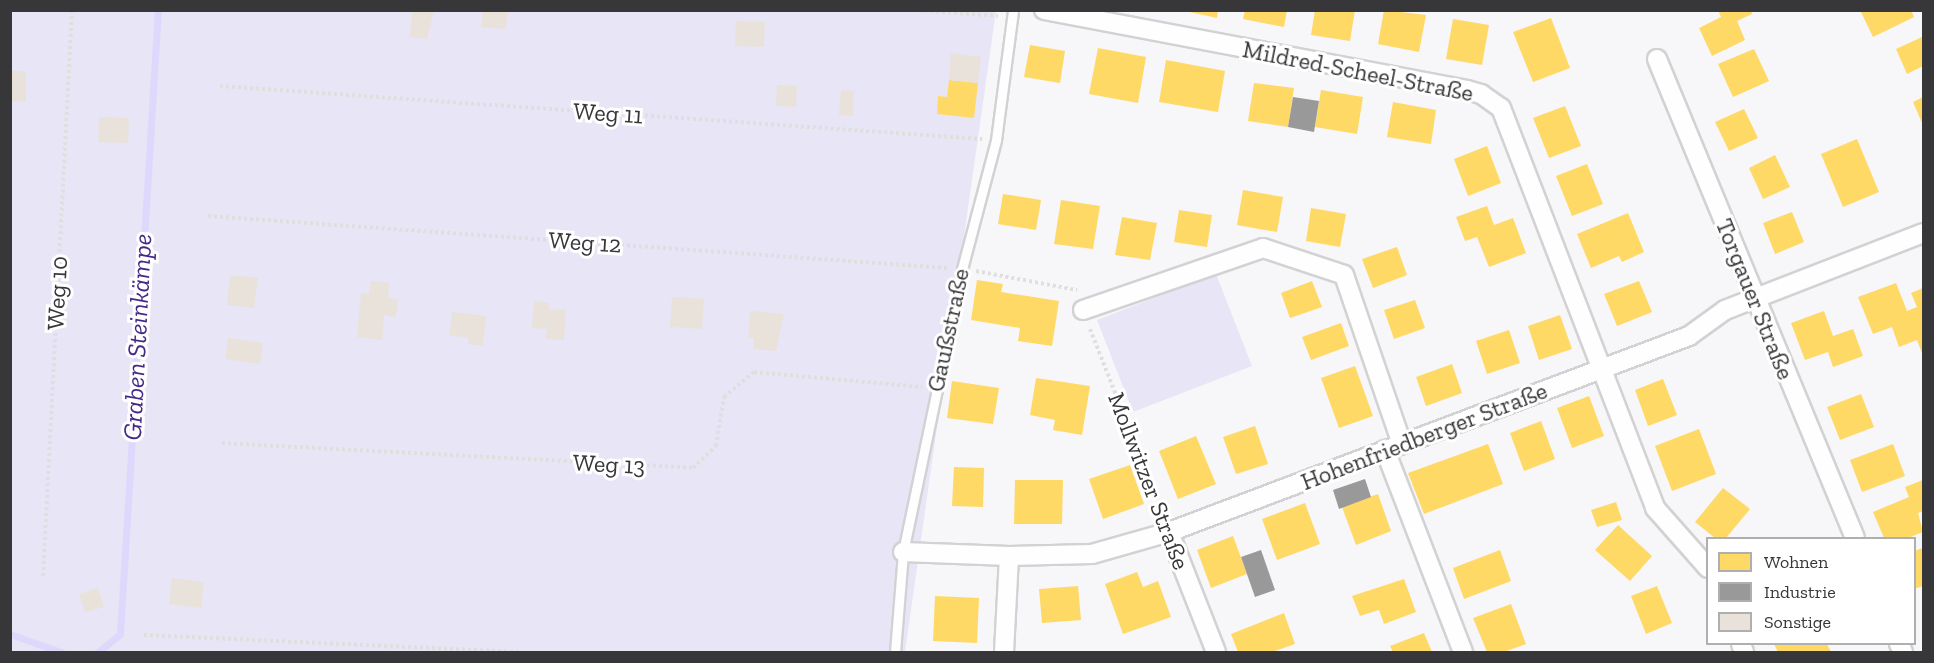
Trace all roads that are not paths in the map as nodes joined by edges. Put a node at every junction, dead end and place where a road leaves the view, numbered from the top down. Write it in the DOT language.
graph roads {
  1 [pos="1044,10"];
  2 [pos="1012,14"];
  3 [pos="1657,58"];
  4 [pos="1923,233"];
  5 [pos="1754,299"];
  6 [pos="1083,310"];
  7 [pos="1600,369"];
  8 [pos="1394,447"];
  9 [pos="1170,532"];
  10 [pos="1855,537"];
  11 [pos="903,552"];
  12 [pos="1009,556"];
  13 [pos="1706,567"];
  14 [pos="895,652"];
  15 [pos="1004,652"];
  16 [pos="1216,652"];
  17 [pos="1463,652"];
  1 -- 7 [label="street, Mildred-Scheel-Straße"];
  2 -- 11 [label="lane, Gaußstraße"];
  3 -- 5 [label="street, Torgauer Straße"];
  4 -- 5 [label="street, Hohenfriedberger Straße"];
  5 -- 7 [label="street, Hohenfriedberger Straße"];
  5 -- 10 [label="street, Torgauer Straße"];
  6 -- 8 [label="street"];
  7 -- 8 [label="street, Hohenfriedberger Straße"];
  7 -- 13 [label="street, Mildred-Scheel-Straße"];
  8 -- 9 [label="street, Hohenfriedberger Straße"];
  8 -- 17 [label="street"];
  9 -- 12 [label="street, Hohenfriedberger Straße"];
  9 -- 16 [label="street, Mollwitzer Straße"];
  11 -- 12 [label="street, Hohenfriedberger Straße"];
  11 -- 14 [label="lane, Gaußstraße"];
  12 -- 15 [label="street"];
}
